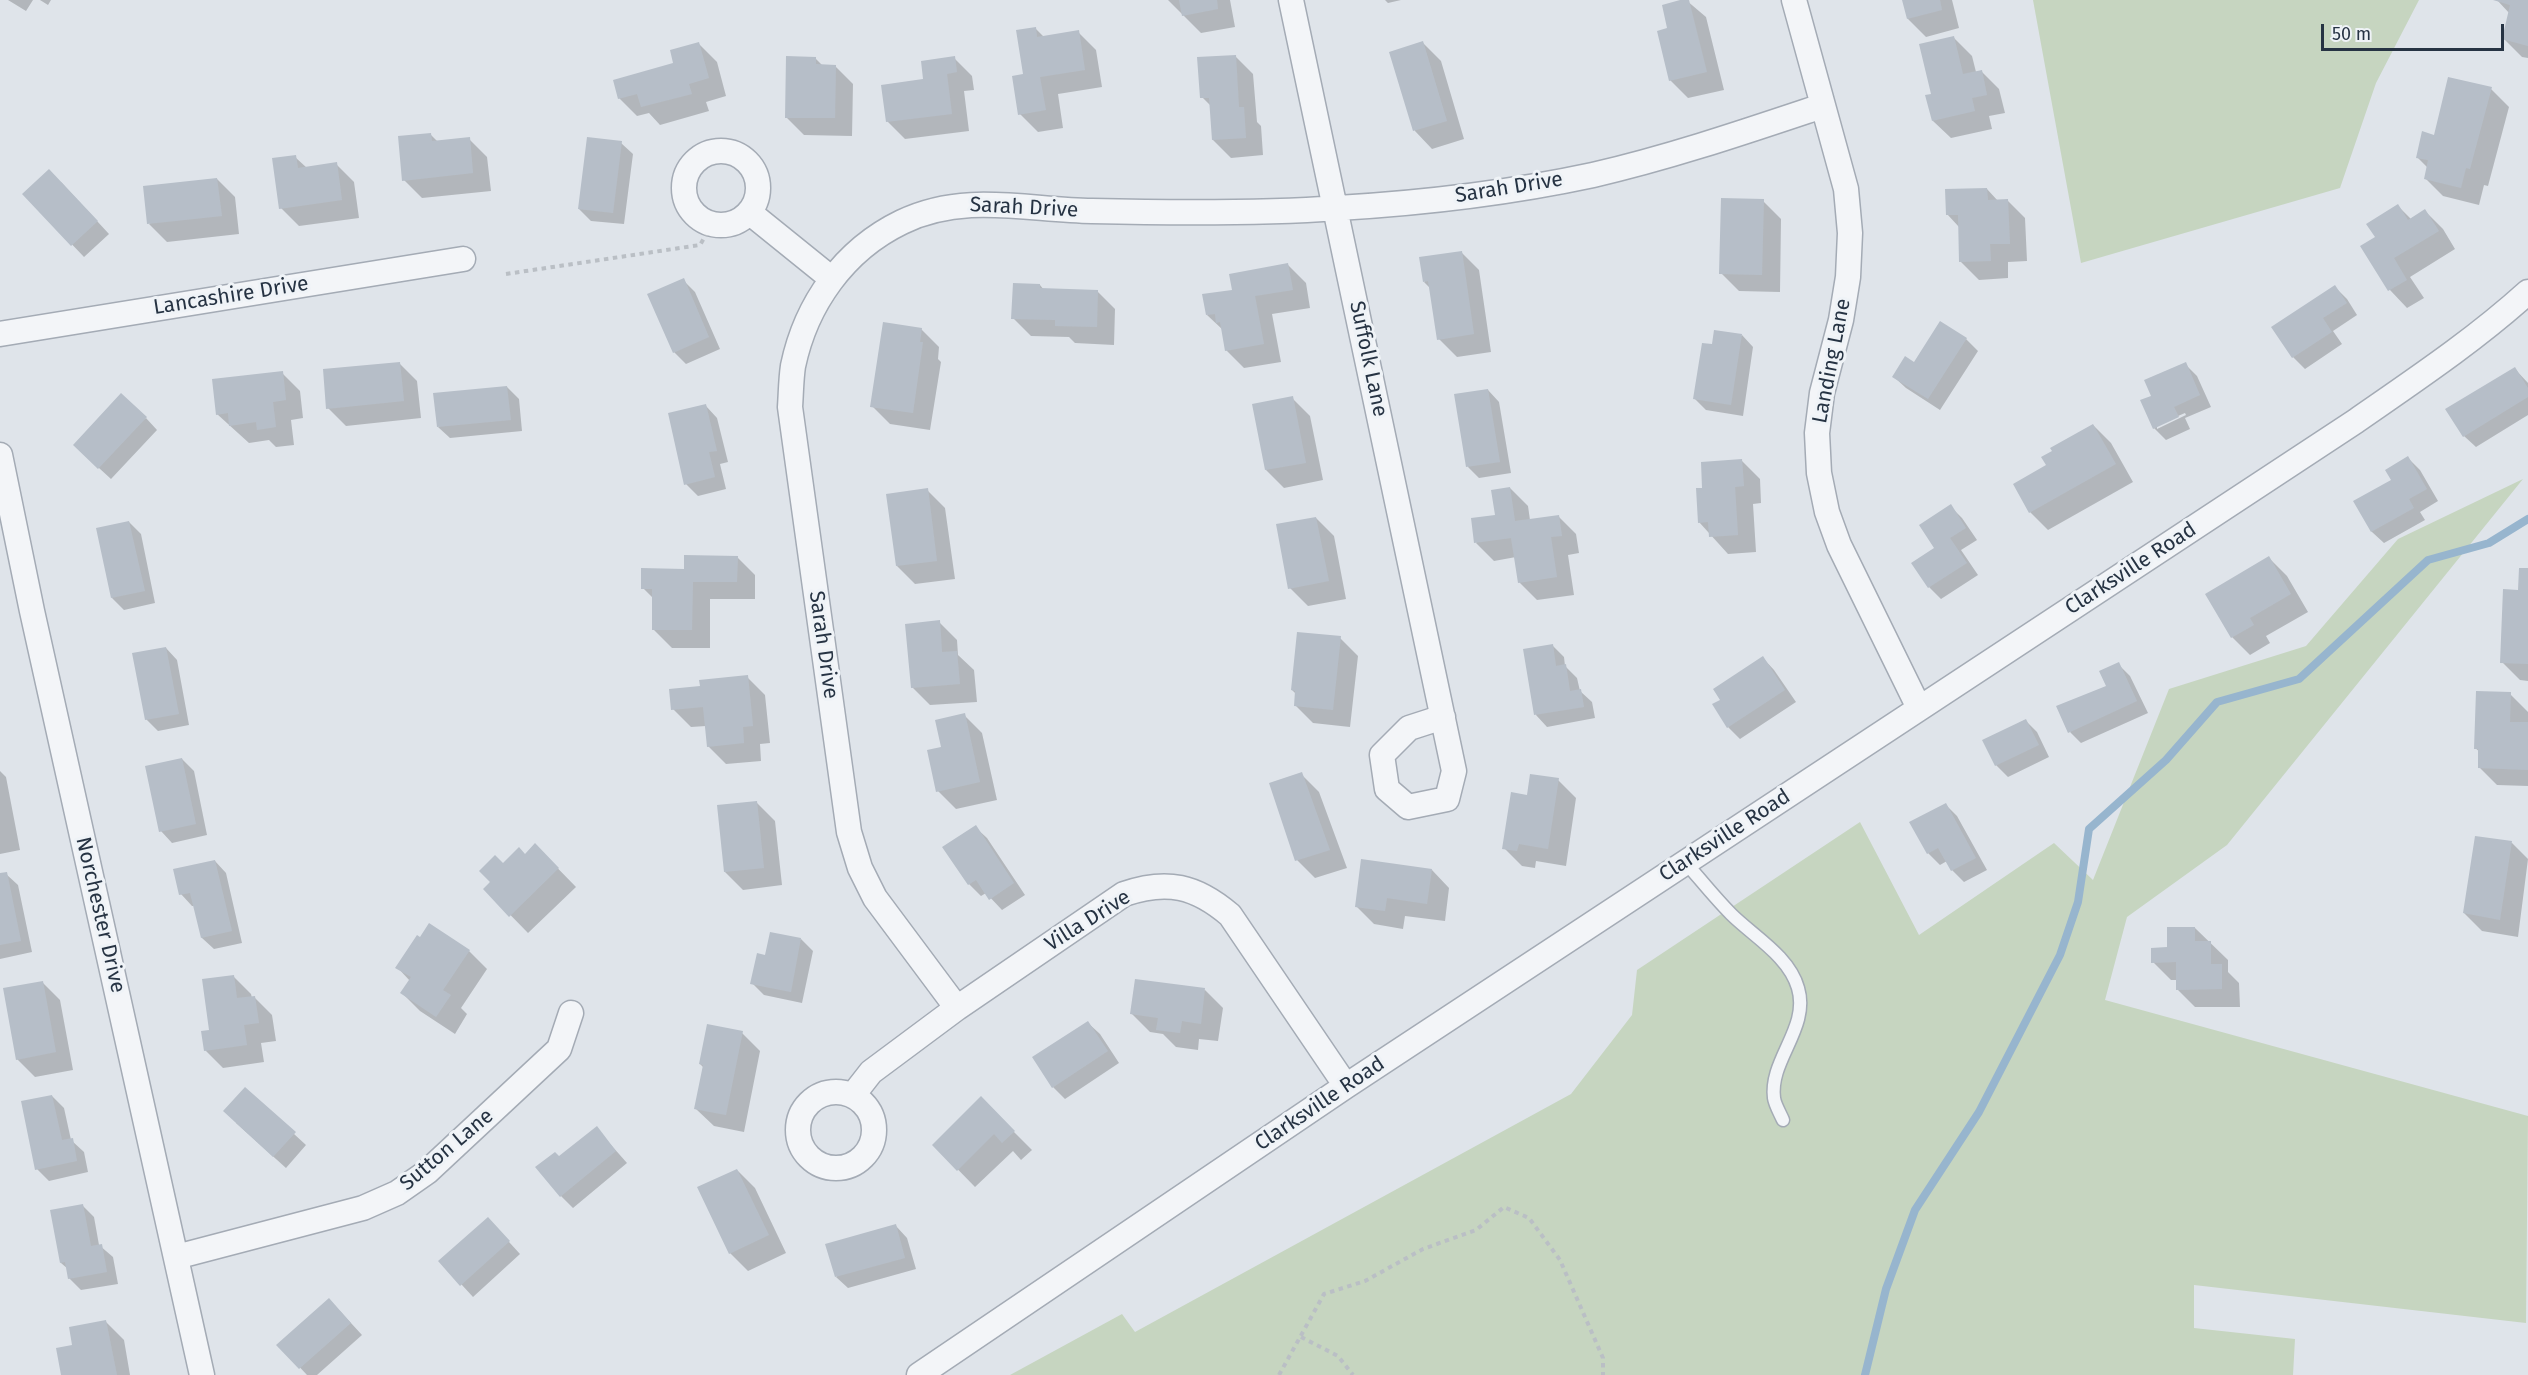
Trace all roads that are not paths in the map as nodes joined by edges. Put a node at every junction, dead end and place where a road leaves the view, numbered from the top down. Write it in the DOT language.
graph roads {
  1 [pos="1291,0"];
  2 [pos="1794,0"];
  3 [pos="1822,106"];
  4 [pos="1337,208"];
  5 [pos="749,212"];
  6 [pos="463,259"];
  7 [pos="832,279"];
  8 [pos="2528,292"];
  9 [pos="0,334"];
  10 [pos="0,455"];
  11 [pos="1919,708"];
  12 [pos="1443,717"];
  13 [pos="1685,862"];
  14 [pos="957,1008"];
  15 [pos="571,1013"];
  16 [pos="1346,1086"];
  17 [pos="853,1095"];
  18 [pos="1783,1120"];
  19 [pos="176,1257"];
  20 [pos="202,1375"];
  21 [pos="919,1375"];
  1 -- 4 [label="street, Suffolk Lane"];
  2 -- 3 [label="street, Landing Lane"];
  3 -- 4 [label="street, Sarah Drive"];
  3 -- 11 [label="street, Landing Lane"];
  4 -- 7 [label="street, Sarah Drive"];
  4 -- 12 [label="street, Suffolk Lane"];
  5 -- 5 [label="street"];
  5 -- 7 [label="street"];
  6 -- 9 [label="street, Lancashire Drive"];
  7 -- 14 [label="street, Sarah Drive"];
  8 -- 11 [label="street, Clarksville Road"];
  10 -- 19 [label="street, Norchester Drive"];
  11 -- 13 [label="street, Clarksville Road"];
  12 -- 12 [label="street, Suffolk Lane"];
  13 -- 16 [label="street, Clarksville Road"];
  13 -- 18 [label="lane"];
  14 -- 16 [label="street, Villa Drive"];
  14 -- 17 [label="street, Villa Drive"];
  15 -- 19 [label="street, Sutton Lane"];
  16 -- 21 [label="street, Clarksville Road"];
  19 -- 20 [label="street, Norchester Drive"];
}
